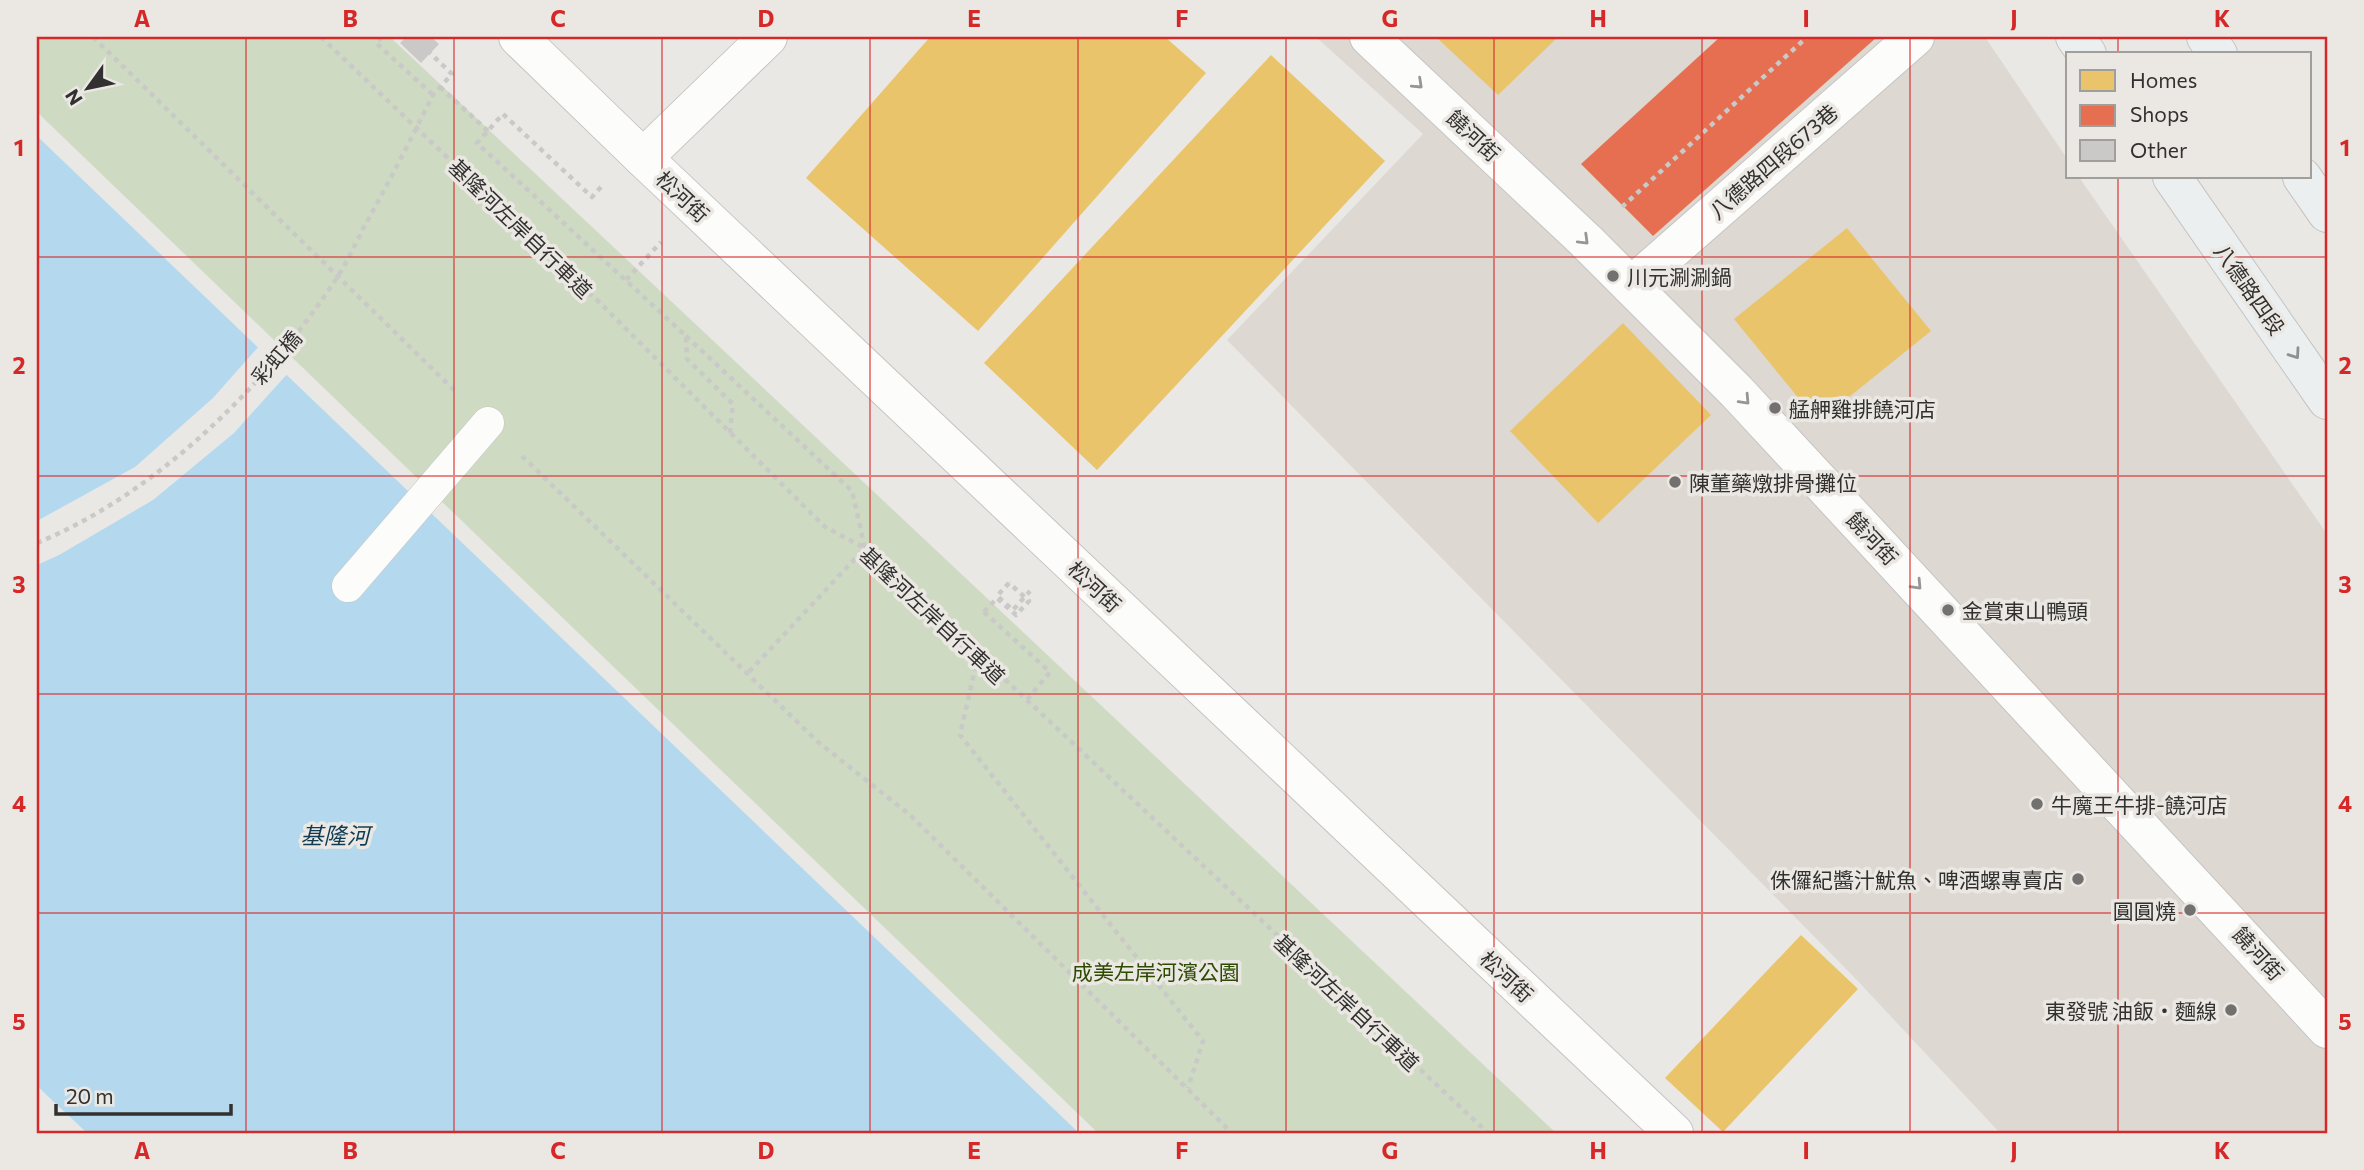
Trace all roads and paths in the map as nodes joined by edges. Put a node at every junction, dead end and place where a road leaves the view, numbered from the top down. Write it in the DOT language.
graph roads {
  1 [pos="93,37"];
  2 [pos="321,37"];
  3 [pos="382,37"];
  4 [pos="518,37"];
  5 [pos="768,37"];
  6 [pos="1369,37"];
  7 [pos="1807,37"];
  8 [pos="1915,37"];
  9 [pos="2075,37"];
  10 [pos="2206,37"];
  11 [pos="2086,52"];
  12 [pos="2217,52"];
  13 [pos="430,53"];
  14 [pos="440,87"];
  15 [pos="433,95"];
  16 [pos="488,131"];
  17 [pos="643,158"];
  18 [pos="2173,178"];
  19 [pos="2303,178"];
  20 [pos="592,197"];
  21 [pos="2327,213"];
  22 [pos="1586,241"];
  23 [pos="1631,286"];
  24 [pos="686,336"];
  25 [pos="2327,400"];
  26 [pos="488,423"];
  27 [pos="730,433"];
  28 [pos="37,543"];
  29 [pos="865,548"];
  30 [pos="348,586"];
  31 [pos="1033,587"];
  32 [pos="978,656"];
  33 [pos="747,674"];
  34 [pos="1026,701"];
  35 [pos="2327,1029"];
  36 [pos="1188,1088"];
  37 [pos="1233,1133"];
  38 [pos="1488,1133"];
  39 [pos="1674,1133"];
  1 -- 26 [label="path"];
  2 -- 27 [label="path, 基隆河左岸自行車道"];
  3 -- 15 [label="path"];
  4 -- 17 [label="street, 松河街"];
  5 -- 17 [label="street"];
  6 -- 22 [label="street, 饒河街, one-way"];
  7 -- 22 [label="path"];
  8 -- 23 [label="street, 八德路四段673巷"];
  9 -- 11 [label="main road"];
  10 -- 12 [label="main road"];
  13 -- 14 [label="path, bridge"];
  14 -- 15 [label="path, 彩虹橋, bridge"];
  14 -- 16 [label="path"];
  15 -- 28 [label="path, 彩虹橋, bridge"];
  16 -- 20 [label="path"];
  16 -- 24 [label="path"];
  17 -- 39 [label="street, 松河街"];
  18 -- 25 [label="main road, 八德路四段, one-way"];
  19 -- 21 [label="main road"];
  22 -- 23 [label="street, 饒河街"];
  23 -- 35 [label="street, 饒河街, one-way"];
  24 -- 27 [label="path"];
  24 -- 29 [label="path"];
  26 -- 30 [label="lane"];
  26 -- 33 [label="path"];
  27 -- 29 [label="path, 基隆河左岸自行車道"];
  29 -- 32 [label="path, 基隆河左岸自行車道"];
  29 -- 33 [label="path"];
  31 -- 34 [label="path, bridge"];
  32 -- 34 [label="path, 基隆河左岸自行車道"];
  32 -- 36 [label="path"];
  33 -- 36 [label="path"];
  34 -- 38 [label="path, 基隆河左岸自行車道"];
  36 -- 37 [label="path"];
}
